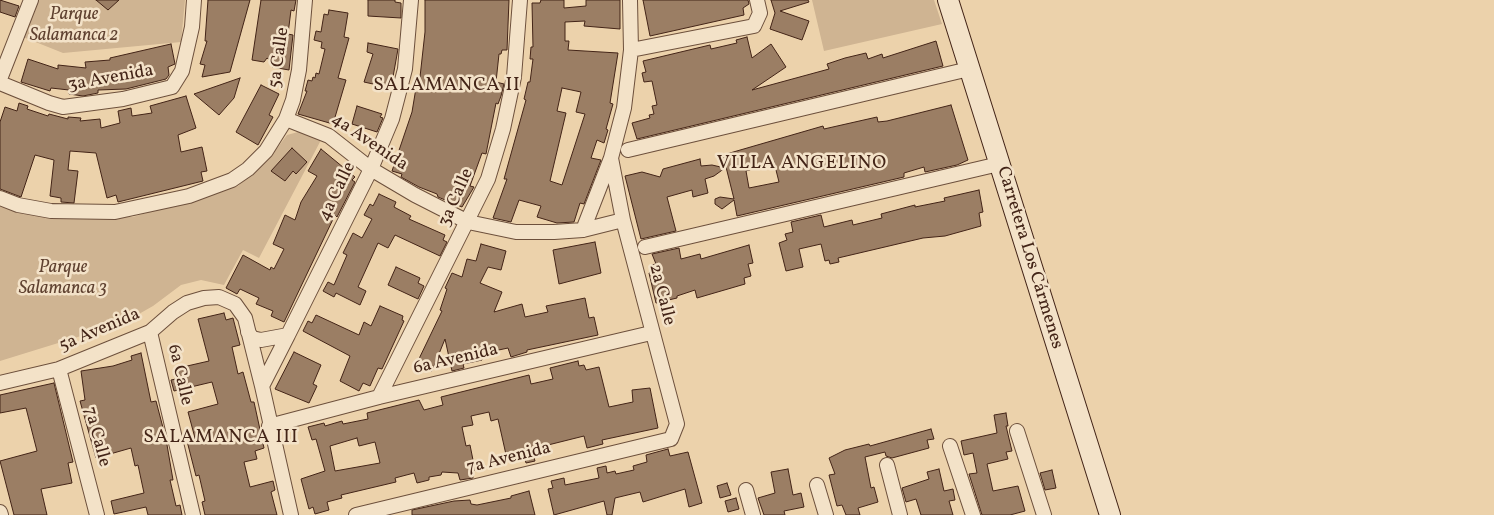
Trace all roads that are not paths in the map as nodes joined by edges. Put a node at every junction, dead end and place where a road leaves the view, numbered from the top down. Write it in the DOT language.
graph roads {
  1 [pos="31,0"];
  2 [pos="194,0"];
  3 [pos="305,0"];
  4 [pos="411,0"];
  5 [pos="520,0"];
  6 [pos="630,0"];
  7 [pos="948,0"];
  8 [pos="758,6"];
  9 [pos="631,50"];
  10 [pos="969,69"];
  11 [pos="0,78"];
  12 [pos="0,83"];
  13 [pos="286,119"];
  14 [pos="628,150"];
  15 [pos="611,158"];
  16 [pos="999,164"];
  17 [pos="371,169"];
  18 [pos="0,198"];
  19 [pos="623,220"];
  20 [pos="468,222"];
  21 [pos="583,230"];
  22 [pos="645,247"];
  23 [pos="150,332"];
  24 [pos="248,332"];
  25 [pos="651,333"];
  26 [pos="288,335"];
  27 [pos="59,369"];
  28 [pos="0,384"];
  29 [pos="262,386"];
  30 [pos="380,397"];
  31 [pos="269,426"];
  32 [pos="1017,431"];
  33 [pos="671,439"];
  34 [pos="950,446"];
  35 [pos="887,466"];
  36 [pos="816,485"];
  37 [pos="746,490"];
  38 [pos="97,515"];
  39 [pos="193,515"];
  40 [pos="291,515"];
  41 [pos="356,515"];
  42 [pos="753,515"];
  43 [pos="826,515"];
  44 [pos="900,515"];
  45 [pos="973,515"];
  46 [pos="1044,515"];
  47 [pos="1110,515"];
  1 -- 11 [label="street"];
  2 -- 12 [label="street, 3a Avenida"];
  3 -- 13 [label="street, 5a Calle"];
  4 -- 17 [label="street, 4a Calle"];
  5 -- 20 [label="street, 3a Calle"];
  6 -- 9 [label="street, 2a Calle"];
  7 -- 10 [label="main road, Carretera Los Cármenes"];
  8 -- 9 [label="street"];
  9 -- 15 [label="street, 2a Calle"];
  10 -- 14 [label="street"];
  10 -- 16 [label="main road, Carretera Los Cármenes"];
  13 -- 17 [label="street, 4a Avenida"];
  13 -- 18 [label="street"];
  15 -- 19 [label="street, 2a Calle"];
  15 -- 21 [label="street, 2a Calle"];
  16 -- 22 [label="street"];
  16 -- 47 [label="main road, Carretera Los Cármenes"];
  17 -- 20 [label="street, 4a Avenida"];
  17 -- 26 [label="street, 4a Calle"];
  19 -- 21 [label="street, 4a Avenida"];
  19 -- 25 [label="street, 2a Calle"];
  20 -- 21 [label="street, 4a Avenida"];
  20 -- 30 [label="street, 3a Calle"];
  23 -- 24 [label="street, 5a Avenida"];
  23 -- 27 [label="street, 5a Avenida"];
  23 -- 39 [label="street, 6a Calle"];
  24 -- 26 [label="street"];
  24 -- 29 [label="street, 5a Avenida"];
  25 -- 30 [label="street, 6a Avenida"];
  25 -- 33 [label="street, 2a Calle"];
  26 -- 29 [label="street, 4a Calle"];
  27 -- 28 [label="street, 5a Avenida"];
  27 -- 38 [label="street, 7a Calle"];
  29 -- 31 [label="street"];
  30 -- 31 [label="street, 6a Avenida"];
  31 -- 40 [label="street"];
  32 -- 46 [label="street"];
  33 -- 41 [label="street, 7a Avenida"];
  34 -- 45 [label="street"];
  35 -- 44 [label="street"];
  36 -- 43 [label="street"];
  37 -- 42 [label="street"];
}
